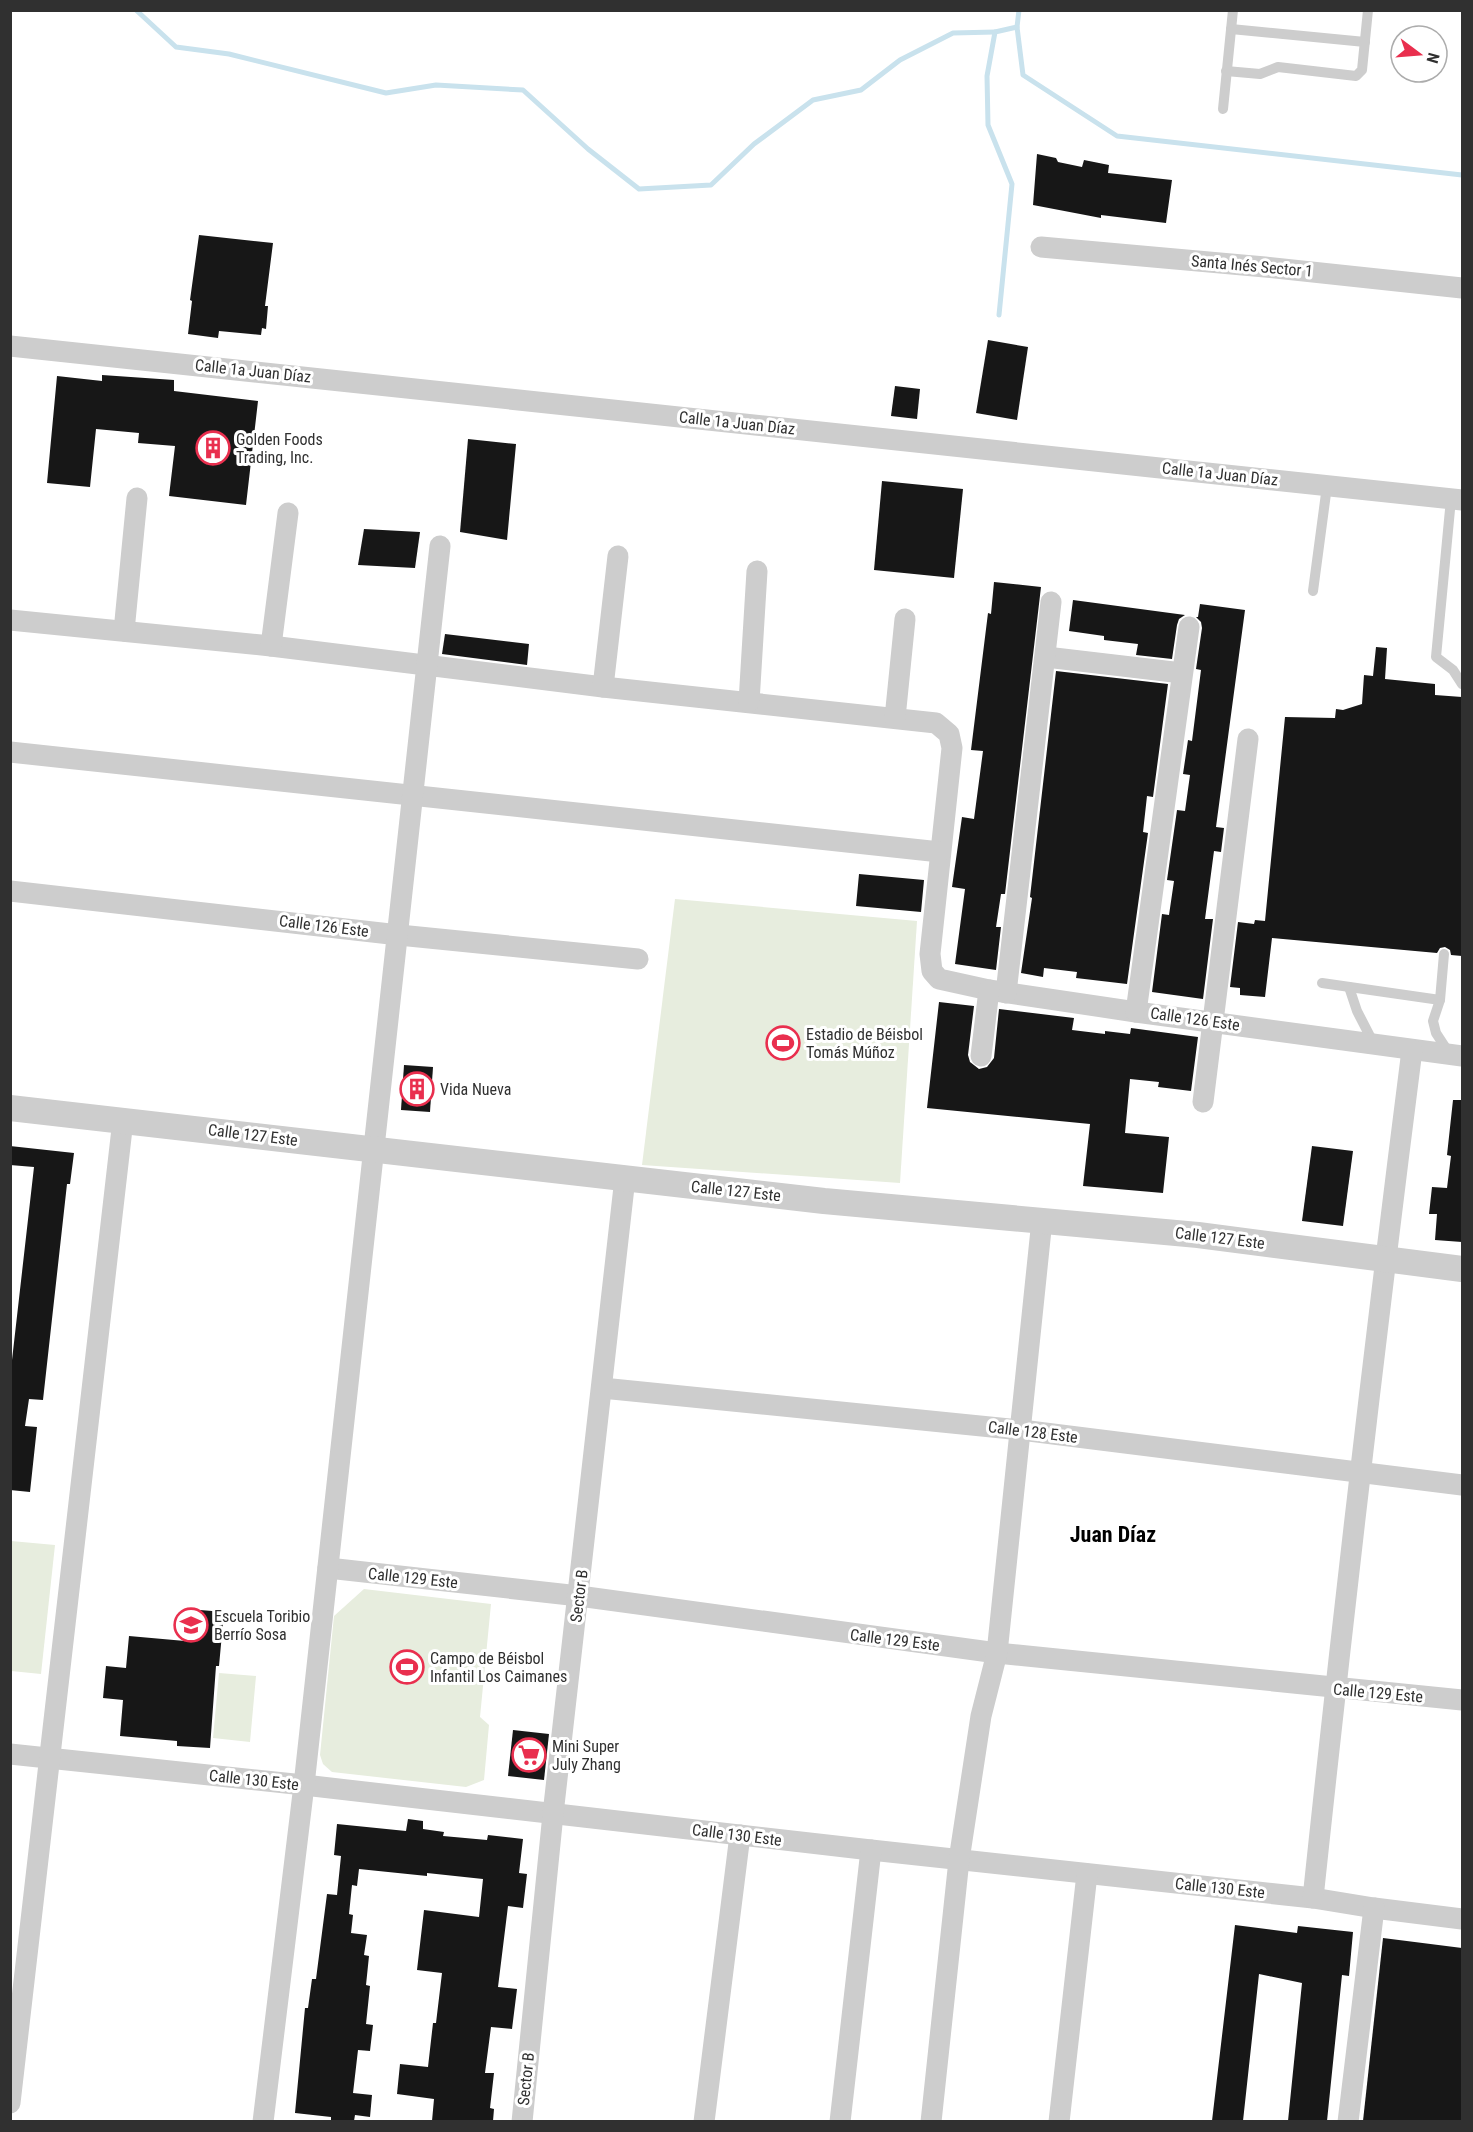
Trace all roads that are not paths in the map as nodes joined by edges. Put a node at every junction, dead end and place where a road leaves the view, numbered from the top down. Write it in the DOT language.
graph roads {
  1 [pos="1233,10"];
  2 [pos="1368,10"];
  3 [pos="1231,29"];
  4 [pos="1365,42"];
  5 [pos="1226,71"];
  6 [pos="1223,108"];
  7 [pos="1041,247"];
  8 [pos="1462,288"];
  9 [pos="10,346"];
  10 [pos="1327,486"];
  11 [pos="137,498"];
  12 [pos="1457,500"];
  13 [pos="288,513"];
  14 [pos="440,546"];
  15 [pos="618,556"];
  16 [pos="758,571"];
  17 [pos="1313,591"];
  18 [pos="1051,602"];
  19 [pos="905,619"];
  20 [pos="10,620"];
  21 [pos="1189,627"];
  22 [pos="123,631"];
  23 [pos="271,646"];
  24 [pos="1046,657"];
  25 [pos="426,666"];
  26 [pos="1182,673"];
  27 [pos="1462,684"];
  28 [pos="603,687"];
  29 [pos="749,702"];
  30 [pos="895,718"];
  31 [pos="1248,739"];
  32 [pos="10,752"];
  33 [pos="414,797"];
  34 [pos="940,852"];
  35 [pos="10,891"];
  36 [pos="399,934"];
  37 [pos="1444,954"];
  38 [pos="638,959"];
  39 [pos="1322,983"];
  40 [pos="1349,987"];
  41 [pos="997,991"];
  42 [pos="1440,1000"];
  43 [pos="1136,1012"];
  44 [pos="1213,1022"];
  45 [pos="1374,1044"];
  46 [pos="1412,1050"];
  47 [pos="1456,1055"];
  48 [pos="981,1056"];
  49 [pos="1203,1102"];
  50 [pos="10,1107"];
  51 [pos="123,1120"];
  52 [pos="373,1149"];
  53 [pos="625,1178"];
  54 [pos="1042,1220"];
  55 [pos="1385,1260"];
  56 [pos="1462,1269"];
  57 [pos="602,1388"];
  58 [pos="1021,1430"];
  59 [pos="1361,1473"];
  60 [pos="1462,1485"];
  61 [pos="328,1568"];
  62 [pos="579,1596"];
  63 [pos="997,1653"];
  64 [pos="1335,1689"];
  65 [pos="1462,1701"];
  66 [pos="10,1754"];
  67 [pos="50,1759"];
  68 [pos="304,1785"];
  69 [pos="553,1814"];
  70 [pos="740,1835"];
  71 [pos="871,1850"];
  72 [pos="959,1860"];
  73 [pos="1087,1874"];
  74 [pos="1313,1898"];
  75 [pos="1374,1908"];
  76 [pos="1462,1919"];
  77 [pos="10,2103"];
  78 [pos="263,2121"];
  79 [pos="522,2121"];
  80 [pos="704,2121"];
  81 [pos="840,2121"];
  82 [pos="931,2121"];
  83 [pos="1059,2121"];
  84 [pos="1348,2121"];
  1 -- 3 [label="lane"];
  2 -- 4 [label="lane"];
  3 -- 4 [label="lane"];
  3 -- 5 [label="lane"];
  4 -- 5 [label="lane"];
  5 -- 6 [label="lane"];
  7 -- 8 [label="street, Santa Inés Sector 1"];
  9 -- 10 [label="street, Calle 1a Juan Díaz"];
  10 -- 12 [label="street, Calle 1a Juan Díaz"];
  10 -- 17 [label="lane"];
  11 -- 22 [label="street"];
  12 -- 27 [label="lane"];
  13 -- 23 [label="street"];
  14 -- 25 [label="street"];
  15 -- 28 [label="street"];
  16 -- 29 [label="street"];
  18 -- 24 [label="street"];
  19 -- 30 [label="street"];
  20 -- 22 [label="street"];
  21 -- 26 [label="street"];
  22 -- 23 [label="street"];
  23 -- 25 [label="street"];
  24 -- 26 [label="street"];
  24 -- 41 [label="street"];
  25 -- 28 [label="street"];
  25 -- 33 [label="street"];
  26 -- 43 [label="street"];
  28 -- 29 [label="street"];
  29 -- 30 [label="street"];
  30 -- 34 [label="street"];
  31 -- 44 [label="street"];
  32 -- 33 [label="street"];
  33 -- 34 [label="street"];
  33 -- 36 [label="street"];
  34 -- 41 [label="street, Calle 126 Este"];
  35 -- 36 [label="street, Calle 126 Este"];
  36 -- 38 [label="street, Calle 126 Este"];
  36 -- 52 [label="street"];
  37 -- 42 [label="lane"];
  39 -- 40 [label="lane"];
  40 -- 42 [label="lane"];
  40 -- 45 [label="lane"];
  41 -- 43 [label="street, Calle 126 Este"];
  41 -- 48 [label="street"];
  42 -- 47 [label="lane"];
  43 -- 44 [label="street, Calle 126 Este"];
  44 -- 45 [label="street, Calle 126 Este"];
  44 -- 49 [label="street"];
  45 -- 46 [label="street, Calle 126 Este"];
  46 -- 47 [label="street, Calle 126 Este"];
  46 -- 55 [label="street"];
  50 -- 51 [label="street, Calle 127 Este"];
  51 -- 52 [label="street, Calle 127 Este"];
  51 -- 67 [label="street"];
  52 -- 53 [label="street, Calle 127 Este"];
  52 -- 61 [label="street"];
  53 -- 54 [label="street, Calle 127 Este"];
  53 -- 57 [label="street, Sector B"];
  54 -- 55 [label="street, Calle 127 Este"];
  54 -- 58 [label="street"];
  55 -- 56 [label="street, Calle 127 Este"];
  55 -- 59 [label="street"];
  57 -- 58 [label="street, Calle 128 Este"];
  57 -- 62 [label="street, Sector B"];
  58 -- 59 [label="street, Calle 128 Este"];
  58 -- 63 [label="street"];
  59 -- 60 [label="street, Calle 128 Este"];
  59 -- 64 [label="street"];
  61 -- 62 [label="street, Calle 129 Este"];
  61 -- 68 [label="street"];
  62 -- 63 [label="street, Calle 129 Este"];
  62 -- 69 [label="street, Sector B"];
  63 -- 64 [label="street, Calle 129 Este"];
  63 -- 72 [label="street"];
  64 -- 65 [label="street, Calle 129 Este"];
  64 -- 74 [label="street"];
  66 -- 67 [label="street, Calle 130 Este"];
  67 -- 68 [label="street, Calle 130 Este"];
  67 -- 77 [label="street"];
  68 -- 69 [label="street, Calle 130 Este"];
  68 -- 78 [label="street"];
  69 -- 70 [label="street, Calle 130 Este"];
  69 -- 79 [label="street, Sector B"];
  70 -- 71 [label="street, Calle 130 Este"];
  70 -- 80 [label="street"];
  71 -- 72 [label="street, Calle 130 Este"];
  71 -- 81 [label="street"];
  72 -- 73 [label="street, Calle 130 Este"];
  72 -- 82 [label="street"];
  73 -- 74 [label="street, Calle 130 Este"];
  73 -- 83 [label="street"];
  74 -- 75 [label="street, Calle 130 Este"];
  75 -- 76 [label="street, Calle 130 Este"];
  75 -- 84 [label="street"];
}
